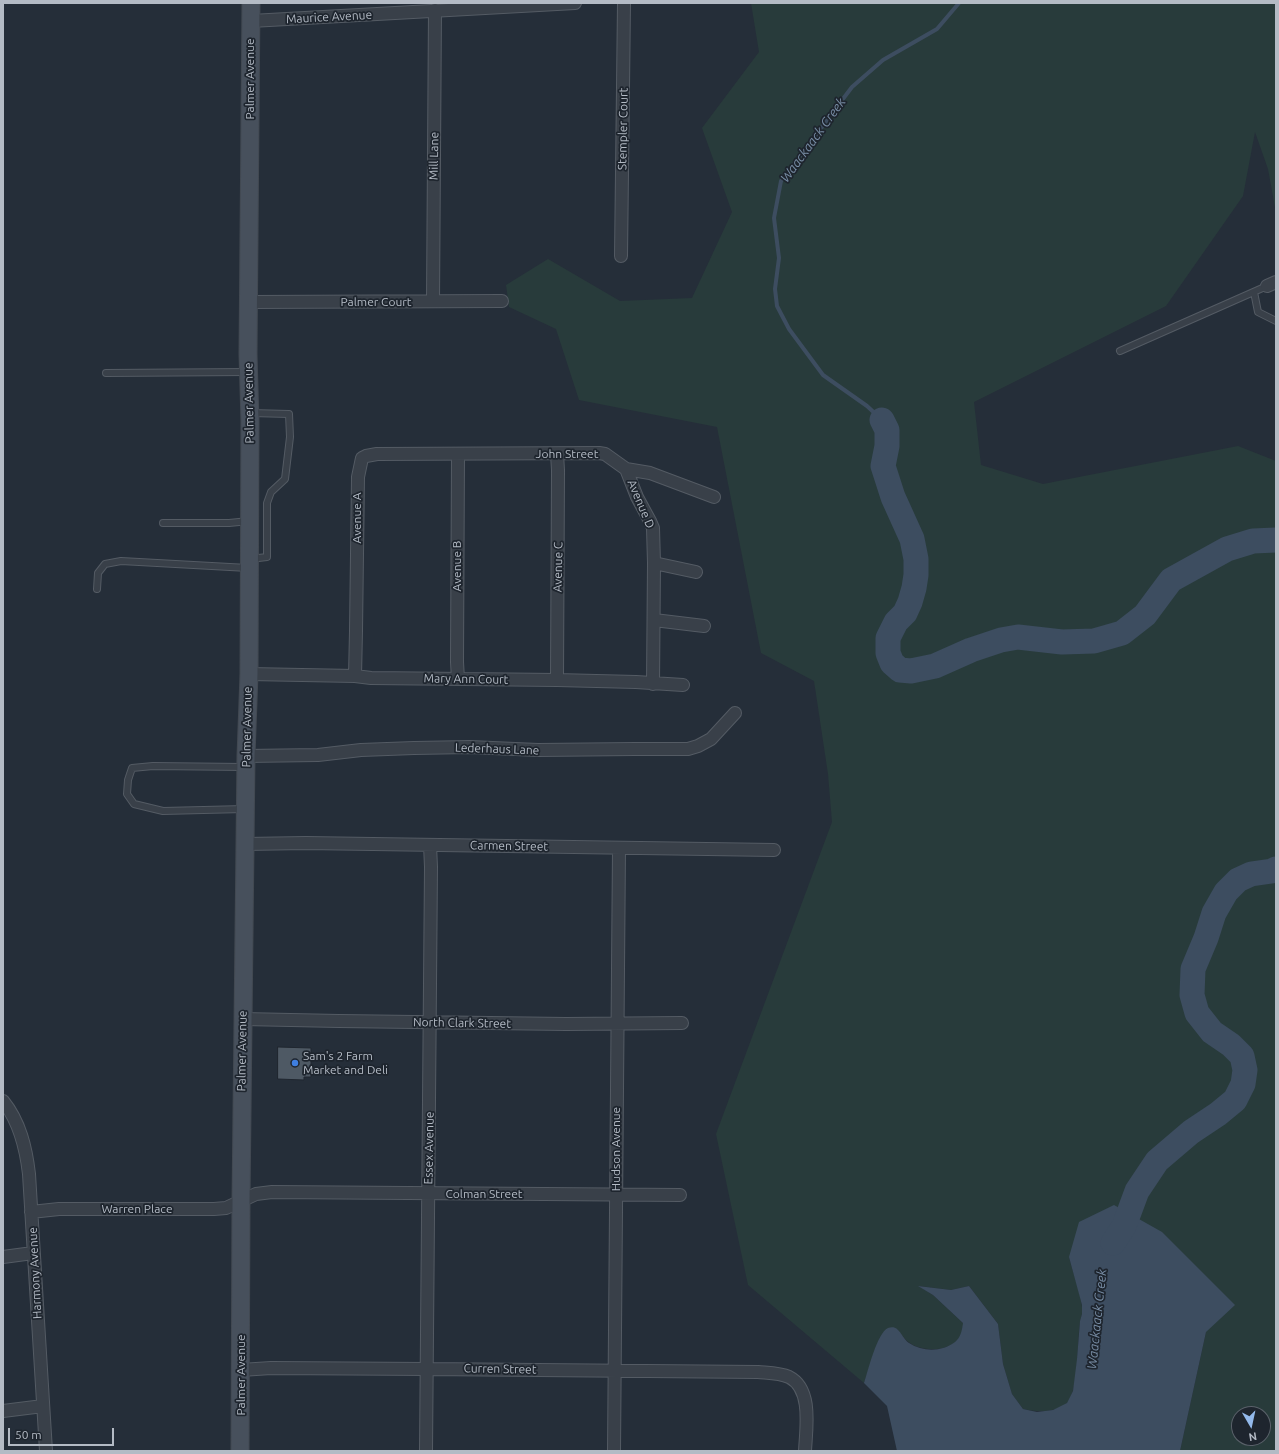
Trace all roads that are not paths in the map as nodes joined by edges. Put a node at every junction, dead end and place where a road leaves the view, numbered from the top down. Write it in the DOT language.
graph roads {
  1 [pos="251,3"];
  2 [pos="575,3"];
  3 [pos="624,3"];
  4 [pos="436,10"];
  5 [pos="251,21"];
  6 [pos="621,256"];
  7 [pos="1272,284"];
  8 [pos="1254,292"];
  9 [pos="433,301"];
  10 [pos="502,301"];
  11 [pos="249,302"];
  12 [pos="1276,321"];
  13 [pos="1120,351"];
  14 [pos="248,372"];
  15 [pos="106,373"];
  16 [pos="249,413"];
  17 [pos="458,454"];
  18 [pos="557,454"];
  19 [pos="626,469"];
  20 [pos="714,497"];
  21 [pos="258,503"];
  22 [pos="249,521"];
  23 [pos="163,523"];
  24 [pos="248,563"];
  25 [pos="654,563"];
  26 [pos="696,572"];
  27 [pos="97,589"];
  28 [pos="654,620"];
  29 [pos="704,626"];
  30 [pos="248,674"];
  31 [pos="354,676"];
  32 [pos="458,679"];
  33 [pos="557,680"];
  34 [pos="653,684"];
  35 [pos="683,685"];
  36 [pos="735,713"];
  37 [pos="246,762"];
  38 [pos="245,809"];
  39 [pos="245,844"];
  40 [pos="430,845"];
  41 [pos="619,848"];
  42 [pos="774,850"];
  43 [pos="243,1019"];
  44 [pos="430,1022"];
  45 [pos="617,1023"];
  46 [pos="682,1023"];
  47 [pos="3,1101"];
  48 [pos="428,1194"];
  49 [pos="616,1195"];
  50 [pos="680,1195"];
  51 [pos="241,1201"];
  52 [pos="32,1212"];
  53 [pos="33,1253"];
  54 [pos="3,1257"];
  55 [pos="427,1369"];
  56 [pos="241,1370"];
  57 [pos="614,1371"];
  58 [pos="42,1406"];
  59 [pos="3,1410"];
  60 [pos="46,1451"];
  61 [pos="240,1451"];
  62 [pos="426,1451"];
  63 [pos="614,1451"];
  64 [pos="805,1451"];
  1 -- 5 [label="street, Palmer Avenue"];
  2 -- 4 [label="street, Maurice Avenue"];
  3 -- 6 [label="street, Stempler Court"];
  4 -- 5 [label="street, Maurice Avenue"];
  4 -- 9 [label="street, Mill Lane"];
  5 -- 11 [label="street, Palmer Avenue"];
  7 -- 8 [label="lane"];
  8 -- 12 [label="lane"];
  8 -- 13 [label="lane"];
  9 -- 10 [label="street, Palmer Court"];
  9 -- 11 [label="street, Palmer Court"];
  11 -- 14 [label="street, Palmer Avenue"];
  14 -- 15 [label="lane"];
  14 -- 16 [label="street, Palmer Avenue"];
  16 -- 21 [label="street, Palmer Avenue"];
  16 -- 21 [label="lane"];
  17 -- 18 [label="street, John Street"];
  17 -- 31 [label="street, Avenue A"];
  17 -- 32 [label="street, Avenue B"];
  18 -- 19 [label="street, John Street"];
  18 -- 33 [label="street, Avenue C"];
  19 -- 20 [label="street, John Street"];
  19 -- 25 [label="street, Avenue D"];
  21 -- 22 [label="street, Palmer Avenue"];
  21 -- 24 [label="lane"];
  22 -- 23 [label="lane"];
  22 -- 24 [label="street, Palmer Avenue"];
  24 -- 27 [label="lane"];
  24 -- 30 [label="street, Palmer Avenue"];
  25 -- 26 [label="street"];
  25 -- 28 [label="street, Avenue D"];
  28 -- 29 [label="street"];
  28 -- 34 [label="street, Avenue D"];
  30 -- 31 [label="street, Mary Ann Court"];
  30 -- 37 [label="street, Palmer Avenue"];
  31 -- 32 [label="street, Mary Ann Court"];
  32 -- 33 [label="street, Mary Ann Court"];
  33 -- 34 [label="street, Mary Ann Court"];
  34 -- 35 [label="street, Mary Ann Court"];
  36 -- 37 [label="street, Lederhaus Lane"];
  37 -- 38 [label="street, Palmer Avenue"];
  37 -- 38 [label="lane"];
  38 -- 39 [label="street, Palmer Avenue"];
  39 -- 40 [label="street, Carmen Street"];
  39 -- 43 [label="street, Palmer Avenue"];
  40 -- 41 [label="street, Carmen Street"];
  40 -- 44 [label="street, Essex Avenue"];
  41 -- 42 [label="street, Carmen Street"];
  41 -- 45 [label="street, Hudson Avenue"];
  43 -- 44 [label="street, North Clark Street"];
  43 -- 51 [label="street, Palmer Avenue"];
  44 -- 45 [label="street, North Clark Street"];
  44 -- 48 [label="street, Essex Avenue"];
  45 -- 46 [label="street, North Clark Street"];
  45 -- 49 [label="street, Hudson Avenue"];
  47 -- 52 [label="street, Harmony Avenue"];
  48 -- 49 [label="street, Colman Street"];
  48 -- 51 [label="street, Colman Street"];
  48 -- 55 [label="street, Essex Avenue"];
  49 -- 50 [label="street, Colman Street"];
  49 -- 57 [label="street, Hudson Avenue"];
  51 -- 52 [label="street, Warren Place"];
  51 -- 56 [label="street, Palmer Avenue"];
  52 -- 53 [label="street, Harmony Avenue"];
  53 -- 54 [label="street"];
  53 -- 58 [label="street, Harmony Avenue"];
  55 -- 56 [label="street, Curren Street"];
  55 -- 57 [label="street, Curren Street"];
  55 -- 62 [label="street, Essex Avenue"];
  56 -- 61 [label="street, Palmer Avenue"];
  57 -- 63 [label="street, Hudson Avenue"];
  57 -- 64 [label="street, Curren Street"];
  58 -- 59 [label="street"];
  58 -- 60 [label="street, Harmony Avenue"];
}
